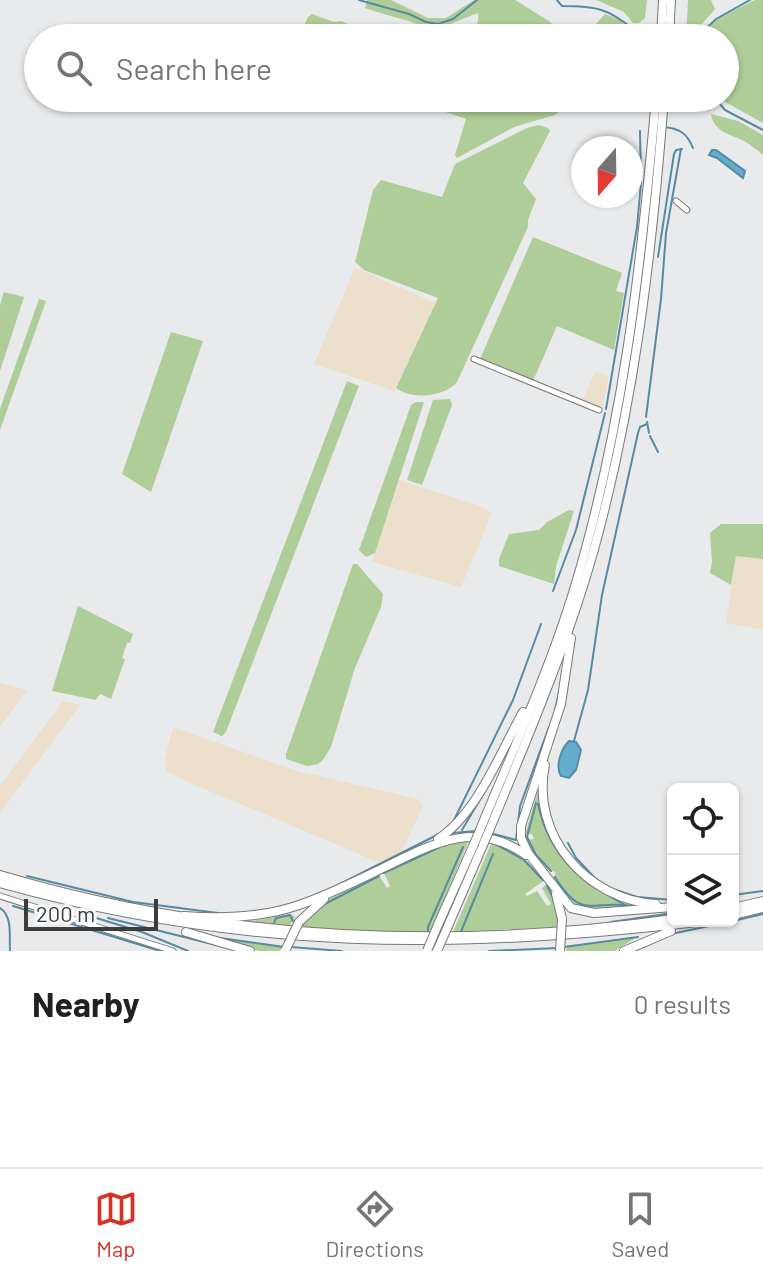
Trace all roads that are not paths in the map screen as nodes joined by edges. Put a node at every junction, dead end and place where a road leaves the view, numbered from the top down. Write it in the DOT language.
graph roads {
  1 [pos="663,0"];
  2 [pos="671,0"];
  3 [pos="664,24"];
  4 [pos="667,24"];
  5 [pos="656,112"];
  6 [pos="661,112"];
  7 [pos="657,130"];
  8 [pos="676,201"];
  9 [pos="687,210"];
  10 [pos="474,359"];
  11 [pos="599,410"];
  12 [pos="579,598"];
  13 [pos="540,683"];
  14 [pos="555,723"];
  15 [pos="484,830"];
  16 [pos="478,845"];
  17 [pos="417,851"];
  18 [pos="536,863"];
  19 [pos="0,875"];
  20 [pos="551,882"];
  21 [pos="0,883"];
  22 [pos="352,883"];
  23 [pos="0,896"];
  24 [pos="763,899"];
  25 [pos="739,904"];
  26 [pos="667,905"];
  27 [pos="667,906"];
  28 [pos="763,908"];
  29 [pos="739,914"];
  30 [pos="140,916"];
  31 [pos="667,920"];
  32 [pos="667,927"];
  33 [pos="686,927"];
  34 [pos="173,951"];
  35 [pos="250,951"];
  36 [pos="285,951"];
  37 [pos="427,951"];
  38 [pos="437,951"];
  39 [pos="560,951"];
  40 [pos="624,951"];
  1 -- 3 [label="highway"];
  2 -- 4 [label="highway"];
  5 -- 7 [label="highway"];
  6 -- 7 [label="highway"];
  7 -- 12 [label="highway"];
  7 -- 13 [label="highway"];
  8 -- 9 [label="street"];
  10 -- 11 [label="street"];
  12 -- 14 [label="highway"];
  12 -- 15 [label="highway"];
  13 -- 15 [label="highway"];
  13 -- 17 [label="highway"];
  14 -- 18 [label="highway"];
  14 -- 26 [label="highway"];
  15 -- 16 [label="highway, bridge"];
  16 -- 37 [label="highway, bridge"];
  16 -- 38 [label="highway, bridge"];
  17 -- 18 [label="highway"];
  17 -- 22 [label="highway"];
  18 -- 20 [label="highway"];
  19 -- 30 [label="highway"];
  20 -- 27 [label="highway"];
  20 -- 39 [label="highway, bridge"];
  21 -- 30 [label="highway"];
  22 -- 30 [label="highway"];
  22 -- 36 [label="highway, bridge"];
  23 -- 34 [label="street"];
  24 -- 25 [label="highway"];
  28 -- 29 [label="highway"];
  30 -- 31 [label="highway"];
  30 -- 32 [label="highway"];
  30 -- 35 [label="highway"];
  33 -- 40 [label="highway"];
}
